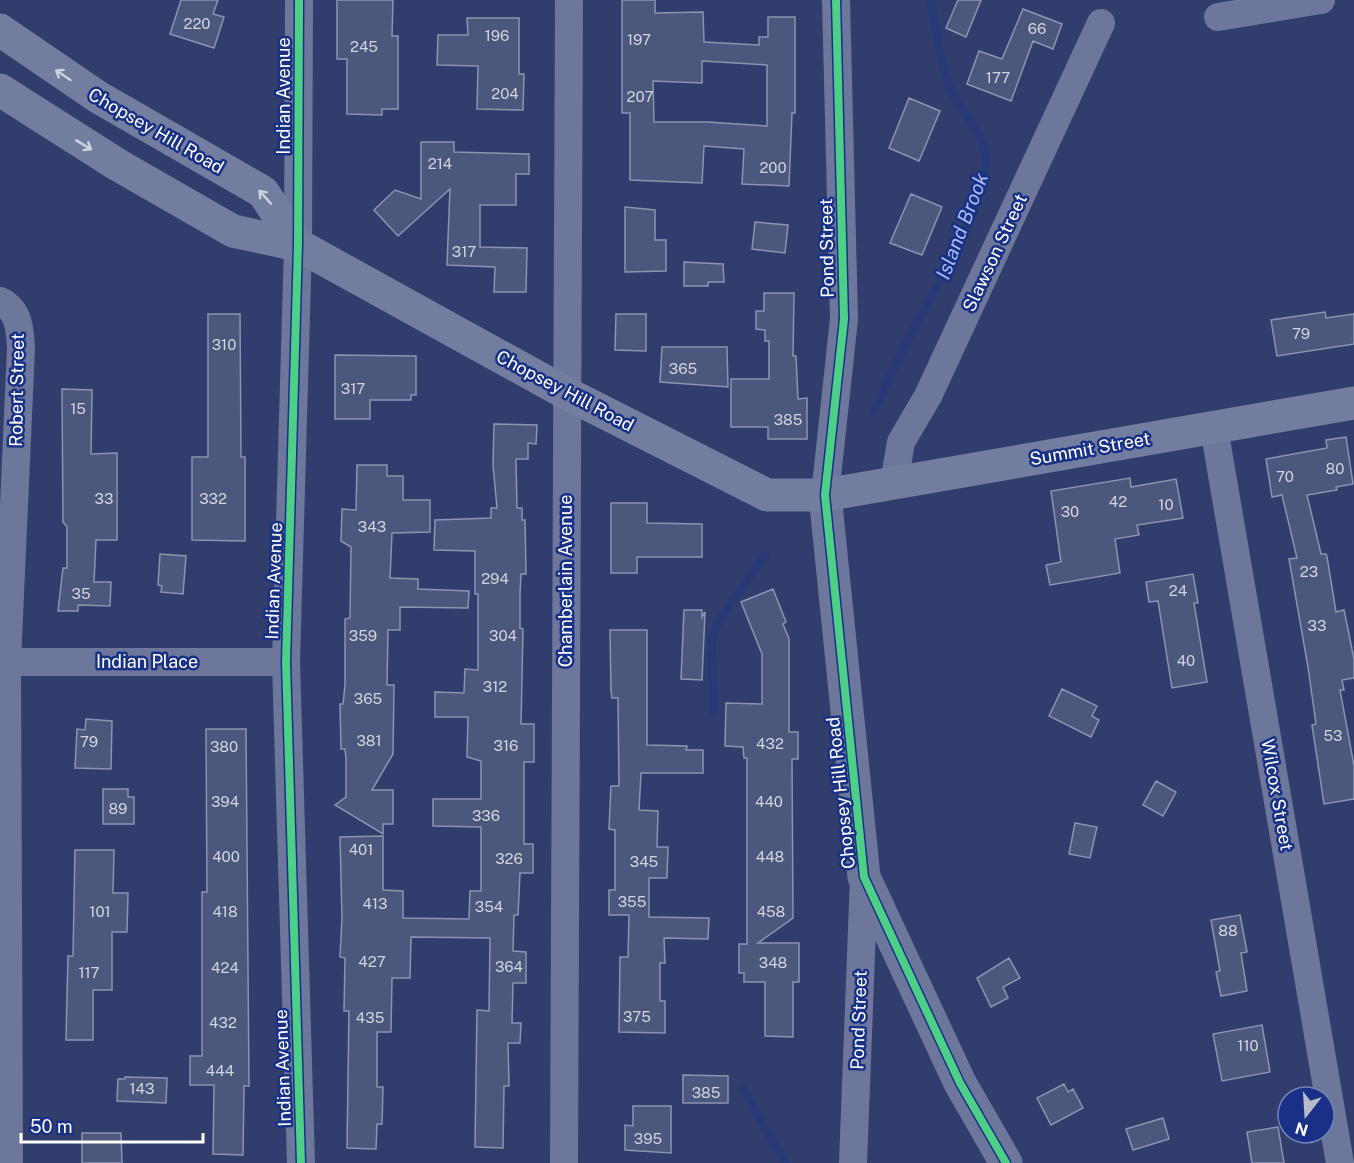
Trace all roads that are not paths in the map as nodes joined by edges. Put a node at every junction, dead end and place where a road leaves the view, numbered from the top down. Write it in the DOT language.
graph roads {
  1 [pos="299,0"];
  2 [pos="569,0"];
  3 [pos="836,0"];
  4 [pos="1321,0"];
  5 [pos="1218,17"];
  6 [pos="1101,23"];
  7 [pos="0,30"];
  8 [pos="0,90"];
  9 [pos="298,244"];
  10 [pos="4,303"];
  11 [pos="566,393"];
  12 [pos="1354,404"];
  13 [pos="1214,428"];
  14 [pos="894,483"];
  15 [pos="825,495"];
  16 [pos="7,662"];
  17 [pos="286,662"];
  18 [pos="864,877"];
  19 [pos="9,1163"];
  20 [pos="301,1163"];
  21 [pos="564,1163"];
  22 [pos="853,1163"];
  23 [pos="1006,1163"];
  24 [pos="1340,1163"];
  1 -- 9 [label="street, Indian Avenue"];
  2 -- 11 [label="street, Chamberlain Avenue"];
  3 -- 15 [label="street, Pond Street"];
  4 -- 5 [label="street"];
  6 -- 14 [label="street, Slawson Street"];
  9 -- 7 [label="main road, Chopsey Hill Road, one-way"];
  8 -- 9 [label="main road, Chopsey Hill Road, one-way"];
  9 -- 11 [label="main road, Chopsey Hill Road"];
  9 -- 17 [label="street, Indian Avenue"];
  10 -- 16 [label="street, Robert Street"];
  11 -- 15 [label="main road, Chopsey Hill Road"];
  11 -- 21 [label="street, Chamberlain Avenue"];
  12 -- 13 [label="main road, Summit Street"];
  13 -- 14 [label="main road, Summit Street"];
  13 -- 24 [label="street, Wilcox Street"];
  14 -- 15 [label="main road, Summit Street"];
  15 -- 18 [label="street, Chopsey Hill Road"];
  16 -- 17 [label="street, Indian Place"];
  16 -- 19 [label="street, Robert Street"];
  17 -- 20 [label="street, Indian Avenue"];
  18 -- 22 [label="street, Pond Street"];
  18 -- 23 [label="street, Chopsey Hill Road"];
}
